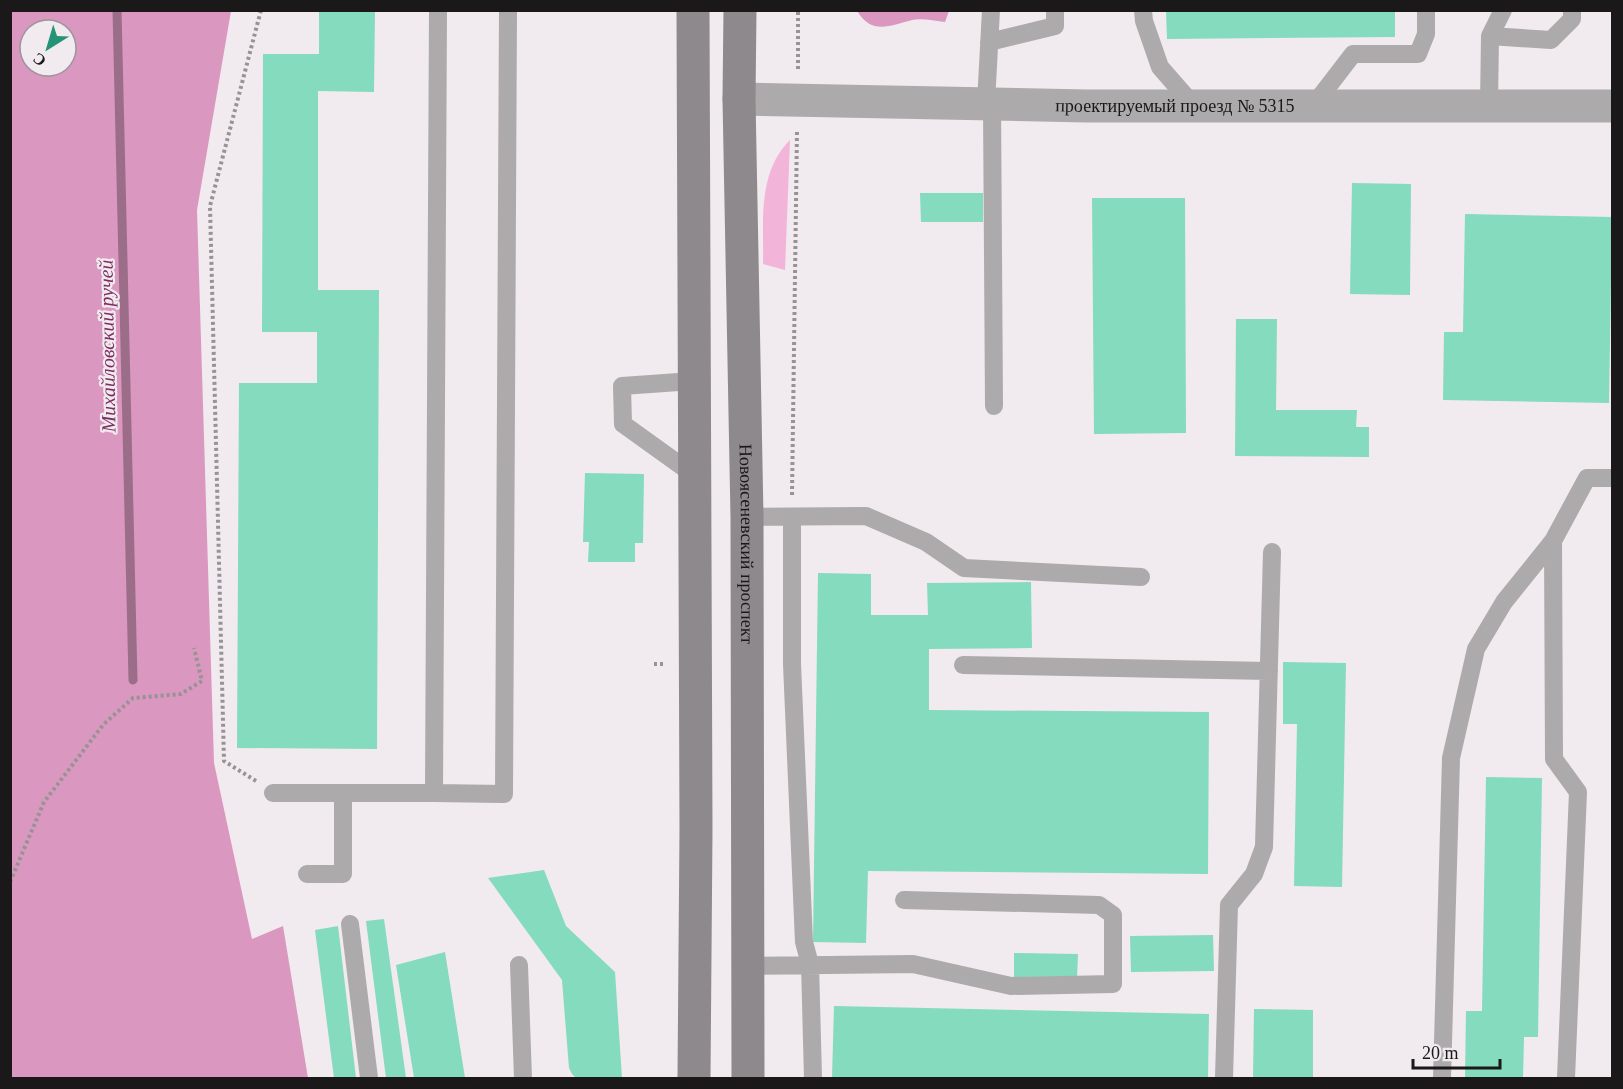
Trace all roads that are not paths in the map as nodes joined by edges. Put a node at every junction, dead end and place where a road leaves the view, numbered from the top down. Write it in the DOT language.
graph roads {
  1 [pos="438,10"];
  2 [pos="508,10"];
  3 [pos="693,10"];
  4 [pos="740,10"];
  5 [pos="991,10"];
  6 [pos="1054,10"];
  7 [pos="1143,10"];
  8 [pos="1426,10"];
  9 [pos="1503,10"];
  10 [pos="1572,10"];
  11 [pos="1490,36"];
  12 [pos="989,42"];
  13 [pos="739,99"];
  14 [pos="989,103"];
  15 [pos="1194,106"];
  16 [pos="1313,106"];
  17 [pos="1489,106"];
  18 [pos="1612,106"];
  19 [pos="693,381"];
  20 [pos="994,406"];
  21 [pos="694,475"];
  22 [pos="1612,478"];
  23 [pos="747,517"];
  24 [pos="792,517"];
  25 [pos="1553,541"];
  26 [pos="1272,552"];
  27 [pos="1141,578"];
  28 [pos="963,664"];
  29 [pos="1269,671"];
  30 [pos="273,793"];
  31 [pos="344,793"];
  32 [pos="434,793"];
  33 [pos="307,874"];
  34 [pos="903,900"];
  35 [pos="350,924"];
  36 [pos="810,964"];
  37 [pos="519,965"];
  38 [pos="747,966"];
  39 [pos="369,1078"];
  40 [pos="523,1078"];
  41 [pos="694,1078"];
  42 [pos="748,1078"];
  43 [pos="813,1078"];
  44 [pos="1224,1078"];
  45 [pos="1442,1078"];
  46 [pos="1566,1078"];
  1 -- 32 [label="lane"];
  2 -- 32 [label="lane"];
  3 -- 19 [label="main road"];
  4 -- 13 [label="main road, Новоясеневский проспект"];
  5 -- 12 [label="lane"];
  6 -- 12 [label="lane"];
  7 -- 15 [label="lane"];
  8 -- 16 [label="lane"];
  9 -- 11 [label="lane"];
  10 -- 11 [label="lane"];
  11 -- 17 [label="lane"];
  12 -- 14 [label="lane"];
  13 -- 14 [label="street, проектируемый проезд № 5315"];
  13 -- 23 [label="main road, Новоясеневский проспект"];
  14 -- 15 [label="street, проектируемый проезд № 5315"];
  14 -- 20 [label="lane"];
  15 -- 16 [label="street, проектируемый проезд № 5315"];
  16 -- 17 [label="street, проектируемый проезд № 5315"];
  17 -- 18 [label="street, проектируемый проезд № 5315"];
  19 -- 21 [label="main road"];
  19 -- 21 [label="lane"];
  21 -- 41 [label="main road"];
  22 -- 25 [label="lane"];
  23 -- 24 [label="lane"];
  23 -- 38 [label="main road, Новоясеневский проспект"];
  24 -- 27 [label="lane"];
  24 -- 36 [label="lane"];
  25 -- 45 [label="lane"];
  25 -- 46 [label="lane"];
  26 -- 29 [label="lane"];
  28 -- 29 [label="lane"];
  29 -- 44 [label="lane"];
  30 -- 31 [label="lane"];
  31 -- 32 [label="lane"];
  31 -- 33 [label="lane"];
  34 -- 36 [label="lane"];
  35 -- 39 [label="lane"];
  36 -- 38 [label="lane"];
  36 -- 43 [label="lane"];
  37 -- 40 [label="lane"];
  38 -- 42 [label="main road, Новоясеневский проспект"];
}
